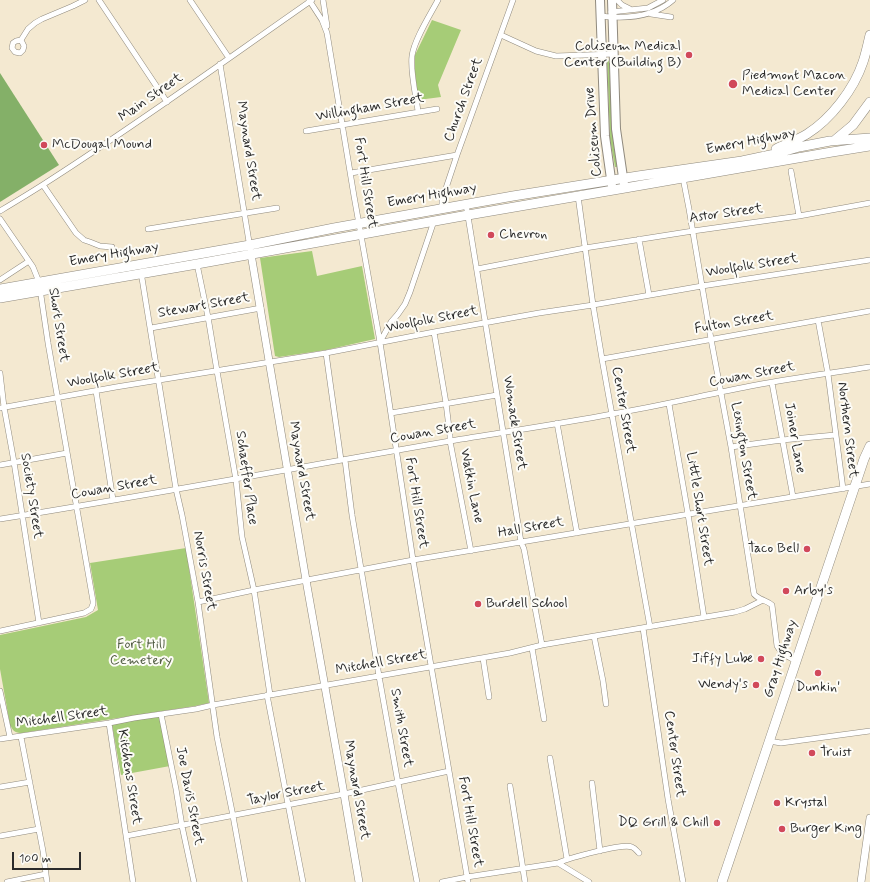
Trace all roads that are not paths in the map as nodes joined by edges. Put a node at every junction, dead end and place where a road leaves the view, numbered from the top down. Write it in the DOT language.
graph roads {
  1 [pos="85,0"];
  2 [pos="99,0"];
  3 [pos="190,0"];
  4 [pos="310,0"];
  5 [pos="323,0"];
  6 [pos="438,0"];
  7 [pos="514,0"];
  8 [pos="600,0"];
  9 [pos="612,0"];
  10 [pos="617,0"];
  11 [pos="663,0"];
  12 [pos="673,0"];
  13 [pos="631,10"];
  14 [pos="650,14"];
  15 [pos="613,15"];
  16 [pos="600,16"];
  17 [pos="671,17"];
  18 [pos="327,33"];
  19 [pos="501,35"];
  20 [pos="870,35"];
  21 [pos="21,40"];
  22 [pos="602,54"];
  23 [pos="614,54"];
  24 [pos="229,58"];
  25 [pos="220,64"];
  26 [pos="167,102"];
  27 [pos="870,102"];
  28 [pos="437,108"];
  29 [pos="418,112"];
  30 [pos="343,124"];
  31 [pos="306,131"];
  32 [pos="870,138"];
  33 [pos="834,141"];
  34 [pos="870,146"];
  35 [pos="457,155"];
  36 [pos="818,155"];
  37 [pos="742,161"];
  38 [pos="791,171"];
  39 [pos="351,173"];
  40 [pos="623,178"];
  41 [pos="683,178"];
  42 [pos="611,180"];
  43 [pos="43,185"];
  44 [pos="625,188"];
  45 [pos="613,190"];
  46 [pos="578,196"];
  47 [pos="870,203"];
  48 [pos="466,204"];
  49 [pos="277,208"];
  50 [pos="442,209"];
  51 [pos="0,211"];
  52 [pos="244,213"];
  53 [pos="468,215"];
  54 [pos="799,216"];
  55 [pos="0,219"];
  56 [pos="434,221"];
  57 [pos="359,224"];
  58 [pos="148,229"];
  59 [pos="693,231"];
  60 [pos="361,234"];
  61 [pos="638,240"];
  62 [pos="112,247"];
  63 [pos="585,248"];
  64 [pos="251,250"];
  65 [pos="870,260"];
  66 [pos="29,261"];
  67 [pos="197,264"];
  68 [pos="141,269"];
  69 [pos="477,269"];
  70 [pos="0,280"];
  71 [pos="702,286"];
  72 [pos="40,287"];
  73 [pos="0,289"];
  74 [pos="649,295"];
  75 [pos="0,298"];
  76 [pos="593,305"];
  77 [pos="261,308"];
  78 [pos="870,311"];
  79 [pos="208,318"];
  80 [pos="818,320"];
  81 [pos="391,322"];
  82 [pos="486,322"];
  83 [pos="378,327"];
  84 [pos="151,328"];
  85 [pos="434,332"];
  86 [pos="711,339"];
  87 [pos="380,342"];
  88 [pos="326,353"];
  89 [pos="602,359"];
  90 [pos="269,362"];
  91 [pos="870,367"];
  92 [pos="217,371"];
  93 [pos="0,373"];
  94 [pos="828,374"];
  95 [pos="159,380"];
  96 [pos="772,383"];
  97 [pos="96,391"];
  98 [pos="720,393"];
  99 [pos="497,395"];
  100 [pos="58,398"];
  101 [pos="446,403"];
  102 [pos="669,404"];
  103 [pos="2,408"];
  104 [pos="390,413"];
  105 [pos="612,414"];
  106 [pos="557,423"];
  107 [pos="503,432"];
  108 [pos="835,434"];
  109 [pos="782,440"];
  110 [pos="450,441"];
  111 [pos="870,446"];
  112 [pos="731,447"];
  113 [pos="396,451"];
  114 [pos="67,453"];
  115 [pos="343,460"];
  116 [pos="14,462"];
  117 [pos="0,465"];
  118 [pos="288,470"];
  119 [pos="236,480"];
  120 [pos="870,484"];
  121 [pos="854,487"];
  122 [pos="176,489"];
  123 [pos="842,489"];
  124 [pos="793,497"];
  125 [pos="113,500"];
  126 [pos="741,506"];
  127 [pos="77,507"];
  128 [pos="688,514"];
  129 [pos="22,516"];
  130 [pos="0,519"];
  131 [pos="632,524"];
  132 [pos="577,533"];
  133 [pos="521,542"];
  134 [pos="471,551"];
  135 [pos="413,560"];
  136 [pos="361,570"];
  137 [pos="306,580"];
  138 [pos="254,590"];
  139 [pos="763,600"];
  140 [pos="198,602"];
  141 [pos="704,617"];
  142 [pos="39,623"];
  143 [pos="650,627"];
  144 [pos="643,628"];
  145 [pos="0,631"];
  146 [pos="594,636"];
  147 [pos="542,645"];
  148 [pos="532,648"];
  149 [pos="483,658"];
  150 [pos="796,662"];
  151 [pos="432,667"];
  152 [pos="379,676"];
  153 [pos="325,685"];
  154 [pos="0,691"];
  155 [pos="269,695"];
  156 [pos="489,697"];
  157 [pos="606,704"];
  158 [pos="213,705"];
  159 [pos="161,714"];
  160 [pos="544,719"];
  161 [pos="109,723"];
  162 [pos="870,731"];
  163 [pos="21,736"];
  164 [pos="10,738"];
  165 [pos="0,739"];
  166 [pos="769,741"];
  167 [pos="550,758"];
  168 [pos="449,771"];
  169 [pos="30,782"];
  170 [pos="398,783"];
  171 [pos="592,783"];
  172 [pos="510,786"];
  173 [pos="0,787"];
  174 [pos="344,794"];
  175 [pos="289,805"];
  176 [pos="233,816"];
  177 [pos="870,818"];
  178 [pos="182,826"];
  179 [pos="39,829"];
  180 [pos="0,836"];
  181 [pos="126,836"];
  182 [pos="600,851"];
  183 [pos="639,854"];
  184 [pos="568,860"];
  185 [pos="558,863"];
  186 [pos="522,868"];
  187 [pos="46,874"];
  188 [pos="467,879"];
  189 [pos="7,882"];
  190 [pos="47,882"];
  191 [pos="133,882"];
  192 [pos="194,882"];
  193 [pos="245,882"];
  194 [pos="302,882"];
  195 [pos="358,882"];
  196 [pos="417,882"];
  197 [pos="442,882"];
  198 [pos="525,882"];
  199 [pos="589,882"];
  200 [pos="683,882"];
  201 [pos="722,882"];
  202 [pos="861,882"];
  1 -- 21 [label="street"];
  2 -- 26 [label="street"];
  3 -- 24 [label="street"];
  4 -- 18 [label="street, Fort Hill Street"];
  4 -- 24 [label="street, Main Street"];
  5 -- 18 [label="street, Fort Hill Street"];
  6 -- 29 [label="street"];
  7 -- 19 [label="street, Church Street"];
  8 -- 16 [label="main road, Coliseum Drive"];
  9 -- 15 [label="main road, Coliseum Drive"];
  10 -- 13 [label="street"];
  11 -- 13 [label="street"];
  12 -- 14 [label="street"];
  13 -- 15 [label="street"];
  14 -- 15 [label="street"];
  14 -- 17 [label="street"];
  15 -- 16 [label="street"];
  15 -- 23 [label="main road, Coliseum Drive"];
  16 -- 22 [label="main road, Coliseum Drive"];
  18 -- 30 [label="street, Fort Hill Street"];
  19 -- 22 [label="street"];
  19 -- 35 [label="street, Church Street"];
  20 -- 37 [label="highway"];
  22 -- 23 [label="street"];
  22 -- 42 [label="main road, Coliseum Drive"];
  23 -- 40 [label="main road, Coliseum Drive"];
  24 -- 25 [label="street, Main Street"];
  25 -- 26 [label="street, Main Street"];
  25 -- 52 [label="street, Maynard Street"];
  26 -- 43 [label="street, Main Street"];
  27 -- 33 [label="highway"];
  28 -- 29 [label="street, Willingham Street"];
  29 -- 30 [label="street, Willingham Street"];
  30 -- 31 [label="street, Willingham Street"];
  30 -- 39 [label="street, Fort Hill Street"];
  32 -- 33 [label="highway, Emery Highway"];
  33 -- 36 [label="highway"];
  33 -- 37 [label="highway, Emery Highway"];
  34 -- 36 [label="highway, Emery Highway"];
  35 -- 39 [label="street"];
  35 -- 50 [label="street, Church Street"];
  36 -- 41 [label="highway, Emery Highway"];
  37 -- 40 [label="highway, Emery Highway"];
  38 -- 54 [label="street"];
  39 -- 57 [label="street, Fort Hill Street"];
  40 -- 42 [label="highway, Emery Highway"];
  40 -- 44 [label="main road, Coliseum Drive"];
  41 -- 44 [label="highway, Emery Highway"];
  41 -- 59 [label="street, Lexington Street"];
  42 -- 45 [label="main road, Coliseum Drive"];
  42 -- 48 [label="highway, Emery Highway"];
  43 -- 51 [label="street, Main Street"];
  43 -- 62 [label="street"];
  44 -- 45 [label="highway, Emery Highway"];
  45 -- 46 [label="highway, Emery Highway"];
  46 -- 53 [label="highway, Emery Highway"];
  46 -- 63 [label="street, Center Street"];
  47 -- 54 [label="street, Astor Street"];
  48 -- 50 [label="highway, Emery Highway"];
  48 -- 53 [label="street, Womack Street"];
  49 -- 52 [label="street"];
  50 -- 57 [label="highway, Emery Highway"];
  52 -- 58 [label="street"];
  52 -- 64 [label="street, Maynard Street"];
  53 -- 56 [label="highway, Emery Highway"];
  53 -- 69 [label="street, Womack Street"];
  54 -- 59 [label="street, Astor Street"];
  55 -- 66 [label="street, Short Street"];
  56 -- 60 [label="highway, Emery Highway"];
  56 -- 81 [label="street"];
  57 -- 60 [label="street, Fort Hill Street"];
  57 -- 64 [label="highway, Emery Highway"];
  59 -- 61 [label="street, Astor Street"];
  59 -- 71 [label="street, Lexington Street"];
  60 -- 64 [label="highway, Emery Highway"];
  60 -- 83 [label="street, Fort Hill Street"];
  61 -- 63 [label="street, Astor Street"];
  61 -- 74 [label="street"];
  63 -- 69 [label="street, Astor Street"];
  63 -- 76 [label="street, Center Street"];
  64 -- 67 [label="highway, Emery Highway"];
  64 -- 68 [label="highway, Emery Highway"];
  64 -- 77 [label="street, Maynard Street"];
  65 -- 71 [label="street, Woolfolk Street"];
  66 -- 70 [label="street"];
  66 -- 72 [label="street, Short Street"];
  67 -- 68 [label="highway, Emery Highway"];
  67 -- 79 [label="street, Schaeffer Place"];
  68 -- 72 [label="highway, Emery Highway"];
  68 -- 84 [label="street, Norris Street"];
  69 -- 82 [label="street, Womack Street"];
  71 -- 74 [label="street, Woolfolk Street"];
  71 -- 86 [label="street, Lexington Street"];
  72 -- 73 [label="highway, Emery Highway"];
  72 -- 75 [label="highway, Emery Highway"];
  72 -- 100 [label="street, Short Street"];
  74 -- 76 [label="street, Woolfolk Street"];
  76 -- 82 [label="street, Woolfolk Street"];
  76 -- 89 [label="street, Center Street"];
  77 -- 79 [label="street, Stewart Street"];
  77 -- 90 [label="street, Maynard Street"];
  78 -- 80 [label="street, Fulton Street"];
  79 -- 84 [label="street, Stewart Street"];
  79 -- 92 [label="street, Schaeffer Place"];
  80 -- 86 [label="street, Fulton Street"];
  80 -- 94 [label="street, Northern Street"];
  81 -- 83 [label="street"];
  81 -- 87 [label="street"];
  82 -- 85 [label="street, Woolfolk Street"];
  82 -- 99 [label="street, Womack Street"];
  83 -- 87 [label="street, Fort Hill Street"];
  84 -- 95 [label="street, Norris Street"];
  85 -- 87 [label="street, Woolfolk Street"];
  85 -- 101 [label="street, Watkin Lane"];
  86 -- 89 [label="street, Fulton Street"];
  86 -- 98 [label="street, Lexington Street"];
  87 -- 88 [label="street, Woolfolk Street"];
  87 -- 104 [label="street, Fort Hill Street"];
  88 -- 90 [label="street, Woolfolk Street"];
  88 -- 115 [label="street, Smith Street"];
  89 -- 105 [label="street, Center Street"];
  90 -- 92 [label="street, Woolfolk Street"];
  90 -- 118 [label="street, Maynard Street"];
  91 -- 94 [label="street, Cowan Street"];
  92 -- 95 [label="street, Woolfolk Street"];
  92 -- 119 [label="street, Schaeffer Place"];
  93 -- 103 [label="street, Society Street"];
  94 -- 96 [label="street, Cowan Street"];
  94 -- 108 [label="street, Northern Street"];
  95 -- 97 [label="street, Woolfolk Street"];
  95 -- 122 [label="street, Norris Street"];
  96 -- 98 [label="street, Cowan Street"];
  96 -- 109 [label="street, Joiner Lane"];
  97 -- 100 [label="street, Woolfolk Street"];
  97 -- 125 [label="street"];
  98 -- 102 [label="street, Cowan Street"];
  98 -- 112 [label="street, Lexington Street"];
  99 -- 101 [label="street"];
  99 -- 107 [label="street, Womack Street"];
  100 -- 103 [label="street, Woolfolk Street"];
  100 -- 114 [label="street, Short Street"];
  101 -- 104 [label="street"];
  101 -- 110 [label="street, Watkin Lane"];
  102 -- 105 [label="street, Cowan Street"];
  102 -- 128 [label="street, Little Short Street"];
  103 -- 116 [label="street, Society Street"];
  104 -- 113 [label="street, Fort Hill Street"];
  105 -- 106 [label="street, Cowan Street"];
  105 -- 131 [label="street, Center Street"];
  106 -- 107 [label="street, Cowan Street"];
  106 -- 132 [label="street"];
  107 -- 110 [label="street, Cowan Street"];
  107 -- 133 [label="street, Womack Street"];
  108 -- 109 [label="street"];
  108 -- 123 [label="street, Northern Street"];
  109 -- 112 [label="street"];
  109 -- 124 [label="street, Joiner Lane"];
  110 -- 113 [label="street, Cowan Street"];
  110 -- 134 [label="street, Watkin Lane"];
  111 -- 121 [label="highway, Gray Highway"];
  112 -- 126 [label="street, Lexington Street"];
  113 -- 115 [label="street, Cowan Street"];
  113 -- 135 [label="street, Fort Hill Street"];
  114 -- 116 [label="street"];
  114 -- 127 [label="street, Short Street"];
  115 -- 118 [label="street, Cowan Street"];
  115 -- 136 [label="street, Smith Street"];
  116 -- 117 [label="street"];
  116 -- 129 [label="street, Society Street"];
  118 -- 119 [label="street, Cowan Street"];
  118 -- 137 [label="street, Maynard Street"];
  119 -- 122 [label="street, Cowan Street"];
  119 -- 138 [label="street, Schaeffer Place"];
  120 -- 121 [label="street, Hall Street"];
  121 -- 123 [label="street, Hall Street"];
  121 -- 150 [label="highway, Gray Highway"];
  122 -- 125 [label="street, Cowan Street"];
  122 -- 140 [label="street, Norris Street"];
  123 -- 124 [label="street, Hall Street"];
  124 -- 126 [label="street, Hall Street"];
  125 -- 127 [label="street, Cowan Street"];
  126 -- 128 [label="street, Hall Street"];
  126 -- 139 [label="street, Lexington Street"];
  127 -- 129 [label="street, Cowan Street"];
  127 -- 142 [label="street, Short Street"];
  128 -- 131 [label="street, Hall Street"];
  128 -- 141 [label="street, Little Short Street"];
  129 -- 130 [label="street, Cowan Street"];
  129 -- 142 [label="street, Society Street"];
  131 -- 132 [label="street, Hall Street"];
  131 -- 143 [label="street, Center Street"];
  132 -- 133 [label="street, Hall Street"];
  133 -- 134 [label="street, Hall Street"];
  133 -- 147 [label="street, Womack Street"];
  134 -- 135 [label="street, Hall Street"];
  135 -- 136 [label="street, Hall Street"];
  135 -- 151 [label="street, Fort Hill Street"];
  136 -- 137 [label="street, Hall Street"];
  136 -- 152 [label="street, Smith Street"];
  137 -- 138 [label="street, Hall Street"];
  137 -- 153 [label="street, Maynard Street"];
  138 -- 140 [label="street, Hall Street"];
  138 -- 155 [label="street, Schaeffer Place"];
  139 -- 141 [label="street, Mitchell Street"];
  139 -- 150 [label="street, Lexington Street"];
  140 -- 158 [label="street, Norris Street"];
  141 -- 143 [label="street, Mitchell Street"];
  142 -- 145 [label="street"];
  143 -- 144 [label="street, Mitchell Street"];
  144 -- 146 [label="street, Mitchell Street"];
  144 -- 200 [label="street, Center Street"];
  146 -- 147 [label="street, Mitchell Street"];
  146 -- 157 [label="street"];
  147 -- 148 [label="street, Mitchell Street"];
  148 -- 149 [label="street, Mitchell Street"];
  148 -- 160 [label="street"];
  149 -- 151 [label="street, Mitchell Street"];
  149 -- 156 [label="street"];
  150 -- 166 [label="highway, Gray Highway"];
  151 -- 152 [label="street, Mitchell Street"];
  151 -- 168 [label="street, Fort Hill Street"];
  152 -- 153 [label="street, Mitchell Street"];
  152 -- 170 [label="street, Smith Street"];
  153 -- 155 [label="street, Mitchell Street"];
  153 -- 174 [label="street, Maynard Street"];
  154 -- 164 [label="street"];
  155 -- 158 [label="street, Mitchell Street"];
  155 -- 175 [label="street, Schaeffer Place"];
  158 -- 159 [label="street, Mitchell Street"];
  158 -- 176 [label="street, Norris Street"];
  159 -- 161 [label="street, Mitchell Street"];
  159 -- 178 [label="street, Joe Davis Street"];
  161 -- 163 [label="street, Mitchell Street"];
  161 -- 181 [label="street, Kitchens Street"];
  162 -- 166 [label="street"];
  163 -- 164 [label="street, Mitchell Street"];
  163 -- 169 [label="street"];
  164 -- 165 [label="street, Mitchell Street"];
  166 -- 201 [label="highway, Gray Highway"];
  167 -- 184 [label="street"];
  168 -- 170 [label="street, Taylor Street"];
  168 -- 188 [label="street, Fort Hill Street"];
  169 -- 173 [label="street"];
  169 -- 179 [label="street"];
  170 -- 174 [label="street, Taylor Street"];
  170 -- 196 [label="street, Smith Street"];
  171 -- 182 [label="street"];
  172 -- 186 [label="street"];
  174 -- 175 [label="street, Taylor Street"];
  174 -- 195 [label="street, Maynard Street"];
  175 -- 176 [label="street, Taylor Street"];
  175 -- 194 [label="street, Schaeffer Place"];
  176 -- 178 [label="street, Taylor Street"];
  176 -- 193 [label="street, Norris Street"];
  177 -- 202 [label="street"];
  178 -- 181 [label="street, Taylor Street"];
  178 -- 192 [label="street, Joe Davis Street"];
  179 -- 180 [label="street"];
  179 -- 187 [label="street"];
  181 -- 191 [label="street, Kitchens Street"];
  182 -- 183 [label="street"];
  182 -- 184 [label="street"];
  184 -- 185 [label="street"];
  185 -- 186 [label="street"];
  185 -- 199 [label="street"];
  186 -- 188 [label="street"];
  186 -- 198 [label="street"];
  187 -- 189 [label="street"];
  187 -- 190 [label="street"];
  188 -- 197 [label="street"];
}
